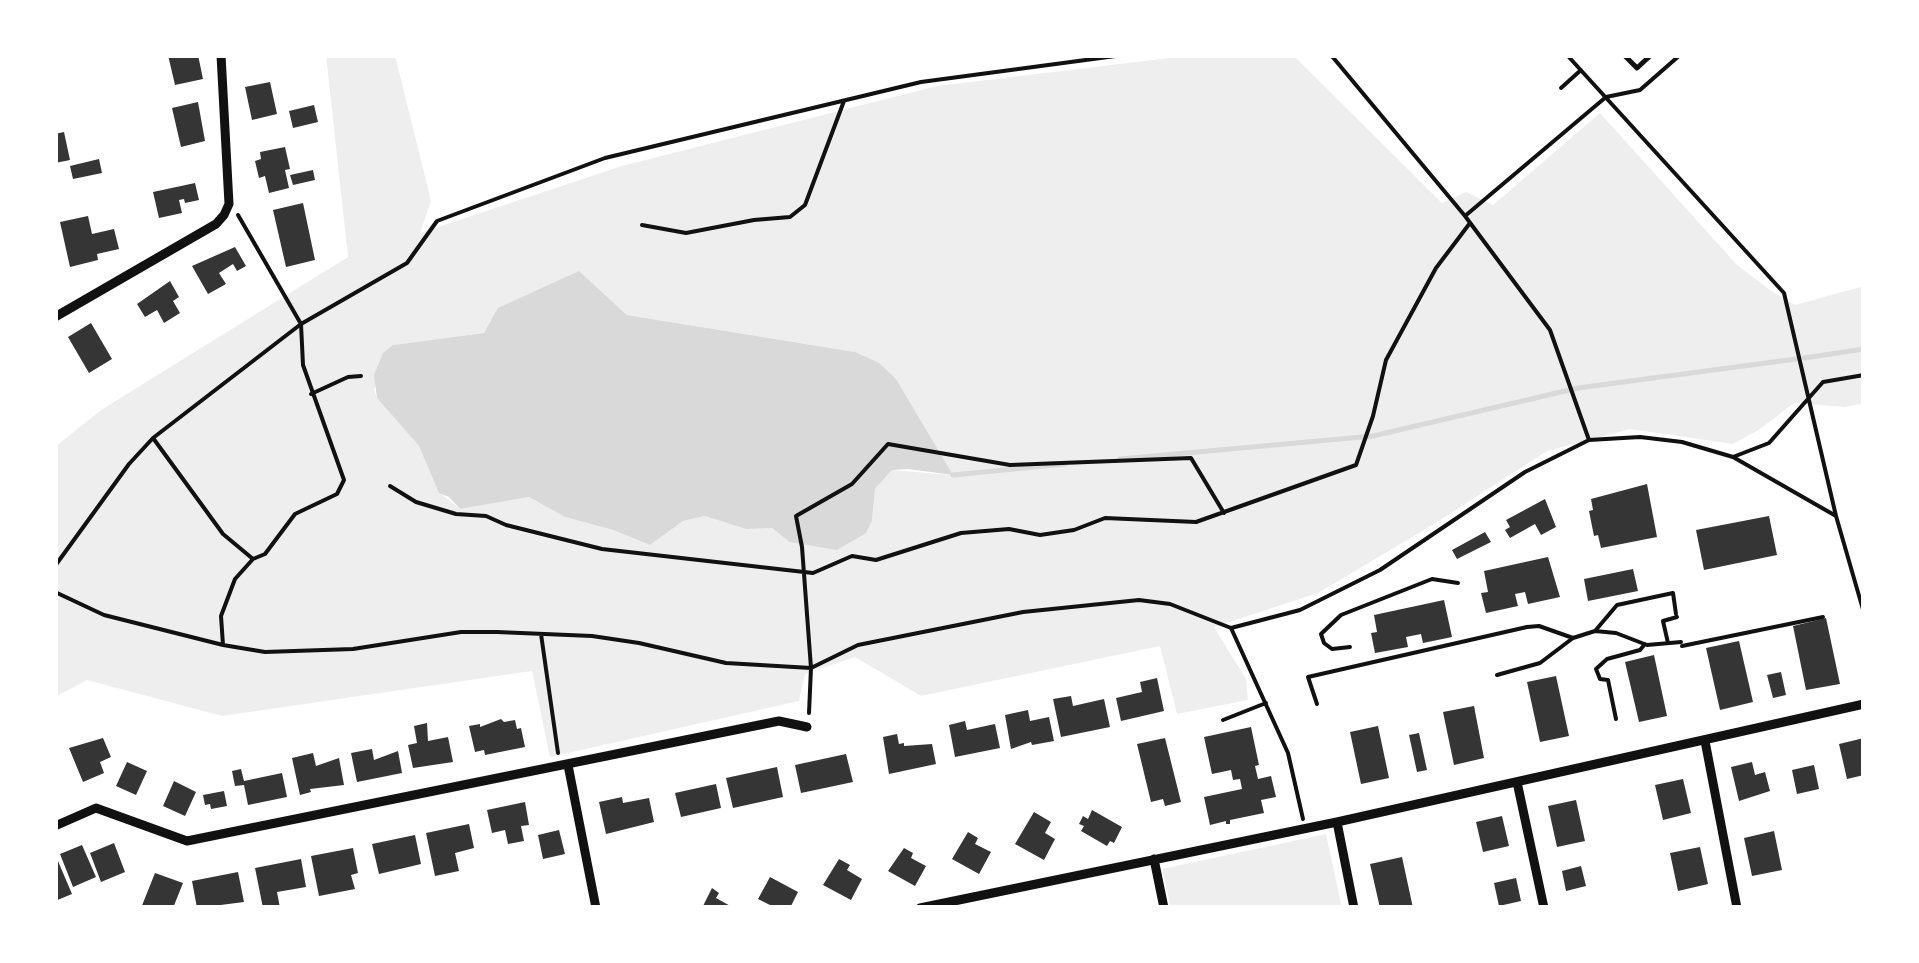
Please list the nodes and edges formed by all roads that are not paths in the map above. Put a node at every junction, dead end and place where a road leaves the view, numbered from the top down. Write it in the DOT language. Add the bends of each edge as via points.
graph roads {
  1 [pos="221,55"];
  2 [pos="1624,55"];
  3 [pos="1651,55"];
  4 [pos="55,302"];
  5 [pos="56,316"];
  6 [pos="1864,704"];
  7 [pos="807,728"];
  8 [pos="1704,740"];
  9 [pos="564,765"];
  10 [pos="1517,782"];
  11 [pos="1337,822"];
  12 [pos="55,826"];
  13 [pos="1154,859"];
  14 [pos="974,902"];
  15 [pos="596,908"];
  16 [pos="920,908"];
  17 [pos="1164,908"];
  18 [pos="1354,908"];
  19 [pos="1544,908"];
  20 [pos="1737,908"];
  1 -- 5 [label="street" via="229,204 216,224"];
  2 -- 3 [label="lane" via="1637,68"];
  4 -- 5 [label="street"];
  6 -- 8 [label="street"];
  7 -- 9 [label="street" via="779,721"];
  8 -- 10 [label="street"];
  8 -- 20 [label="street"];
  9 -- 12 [label="street" via="187,841 96,808"];
  9 -- 15 [label="street"];
  10 -- 11 [label="street"];
  10 -- 19 [label="street"];
  11 -- 13 [label="street"];
  11 -- 18 [label="street"];
  13 -- 14 [label="street"];
  13 -- 17 [label="street"];
  14 -- 16 [label="street"];
}
